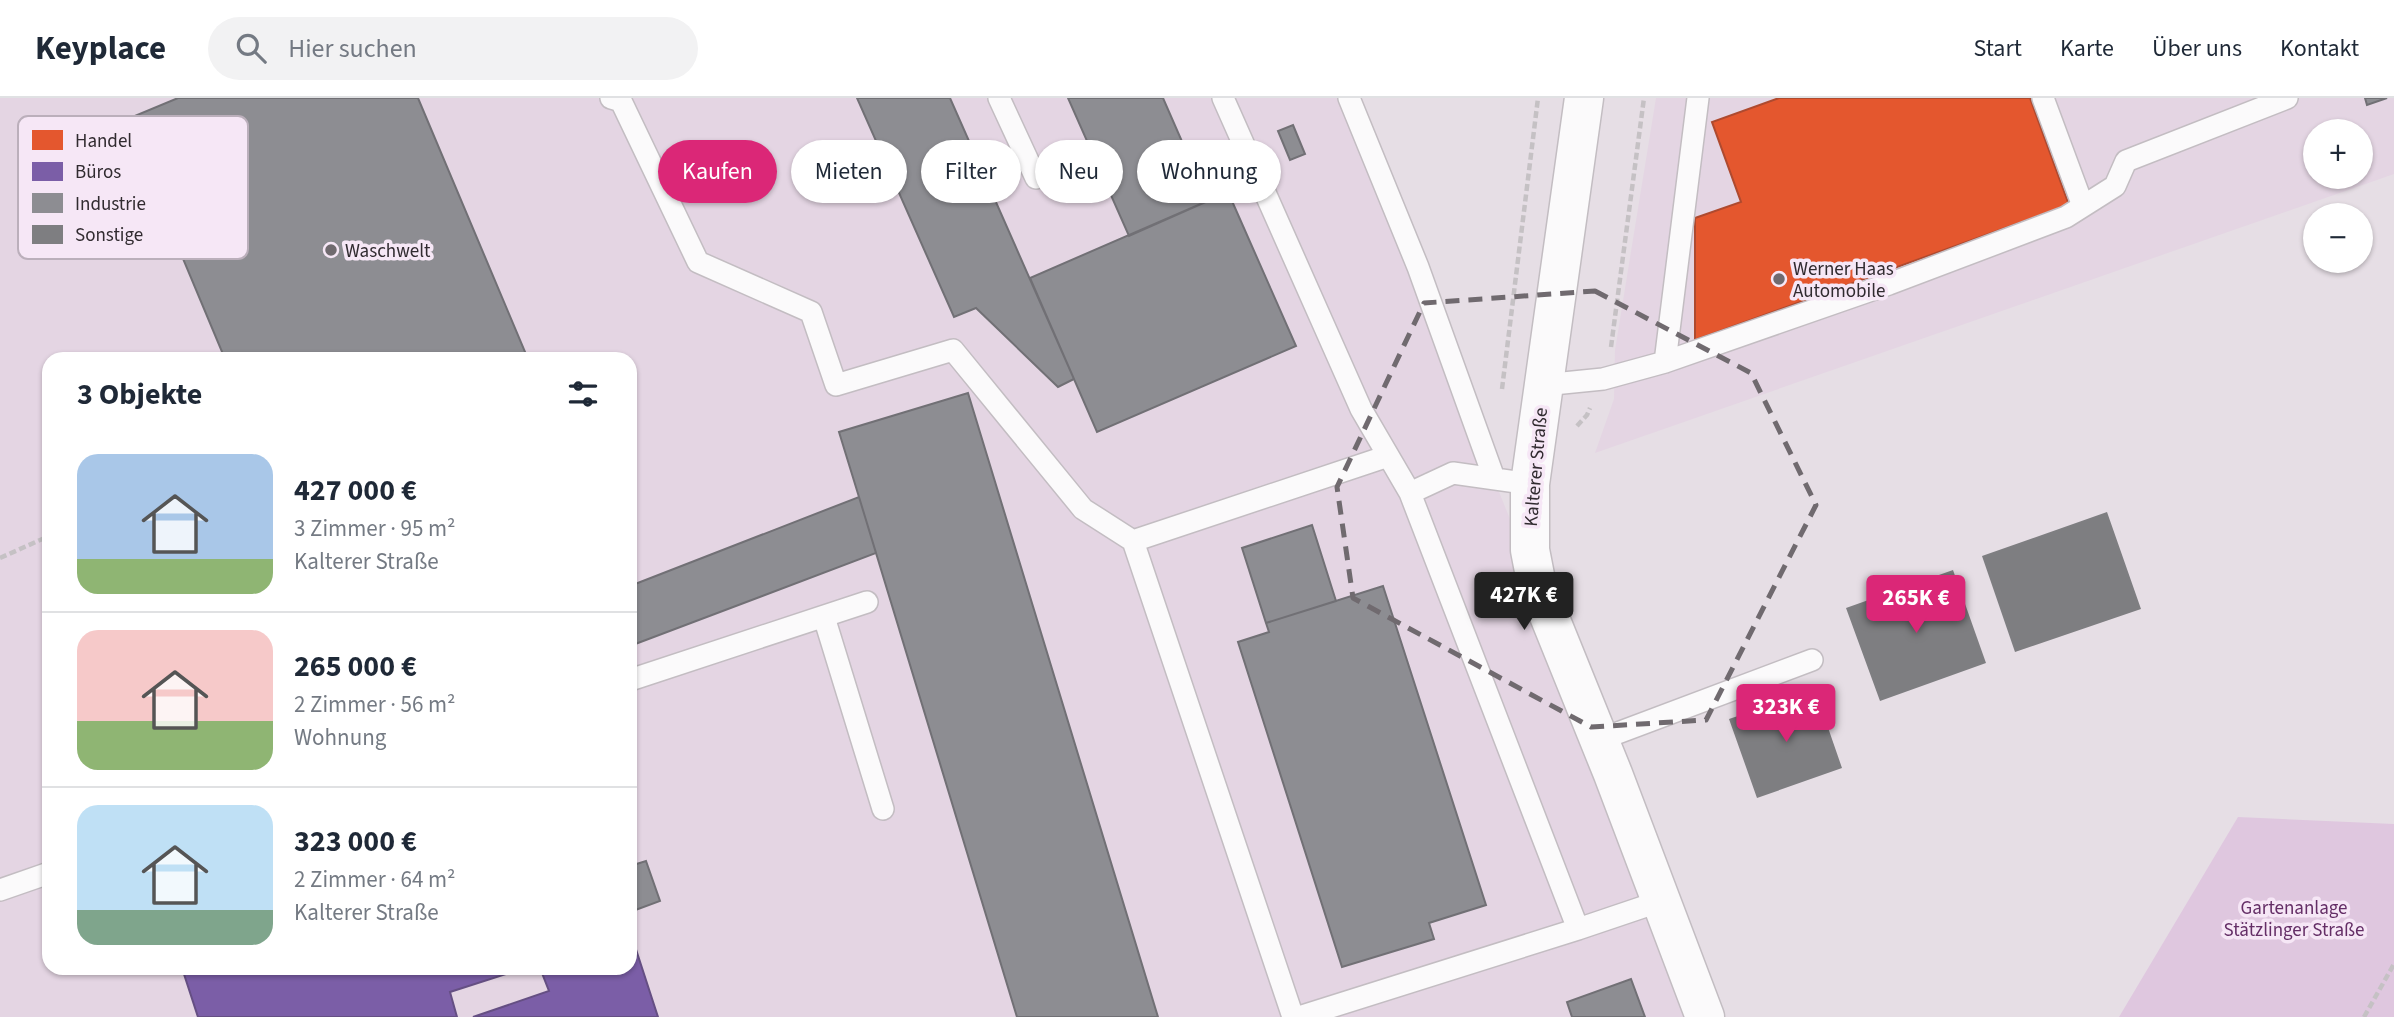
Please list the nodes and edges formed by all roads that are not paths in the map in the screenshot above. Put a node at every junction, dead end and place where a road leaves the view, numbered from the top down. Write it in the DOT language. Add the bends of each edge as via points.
graph roads {
  1 [pos="611,98"];
  2 [pos="999,98"];
  3 [pos="1223,98"];
  4 [pos="1349,98"];
  5 [pos="1584,98"];
  6 [pos="1698,98"];
  7 [pos="2043,98"];
  8 [pos="2287,98"];
  9 [pos="1035,176"];
  10 [pos="2083,206"];
  11 [pos="1665,362"];
  12 [pos="1543,385"];
  13 [pos="1388,456"];
  14 [pos="1512,481"];
  15 [pos="1410,493"];
  16 [pos="1133,541"];
  17 [pos="867,601"];
  18 [pos="824,617"];
  19 [pos="1812,660"];
  20 [pos="637,678"];
  21 [pos="1599,740"];
  22 [pos="883,809"];
  23 [pos="42,875"];
  24 [pos="0,890"];
  25 [pos="1661,901"];
  26 [pos="1578,929"];
  27 [pos="1293,1017"];
  28 [pos="1299,1017"];
  29 [pos="1705,1017"];
  1 -- 16 [label="lane" via="621,101 698,262 811,312 836,385 953,350 1083,509"];
  2 -- 9 [label="lane"];
  3 -- 13 [label="lane" via="1361,408"];
  4 -- 14 [label="lane"];
  5 -- 12 [label="street, Kalterer Straße"];
  6 -- 11 [label="lane"];
  7 -- 10 [label="lane"];
  8 -- 10 [label="lane" via="2126,160 2115,186"];
  10 -- 11 [label="lane" via="2066,217 1889,284"];
  11 -- 12 [label="lane" via="1603,379"];
  12 -- 14 [label="street, Kalterer Straße"];
  13 -- 15 [label="lane"];
  13 -- 16 [label="lane"];
  14 -- 15 [label="lane" via="1453,473"];
  14 -- 21 [label="street, Kalterer Straße" via="1530,539 1537,586"];
  15 -- 26 [label="lane"];
  16 -- 27 [label="lane"];
  17 -- 18 [label="lane"];
  18 -- 20 [label="lane"];
  18 -- 22 [label="lane"];
  19 -- 21 [label="lane"];
  21 -- 25 [label="street, Kalterer Straße"];
  23 -- 24 [label="lane"];
  25 -- 26 [label="lane"];
  25 -- 29 [label="street, Kalterer Straße"];
  26 -- 28 [label="lane"];
}
